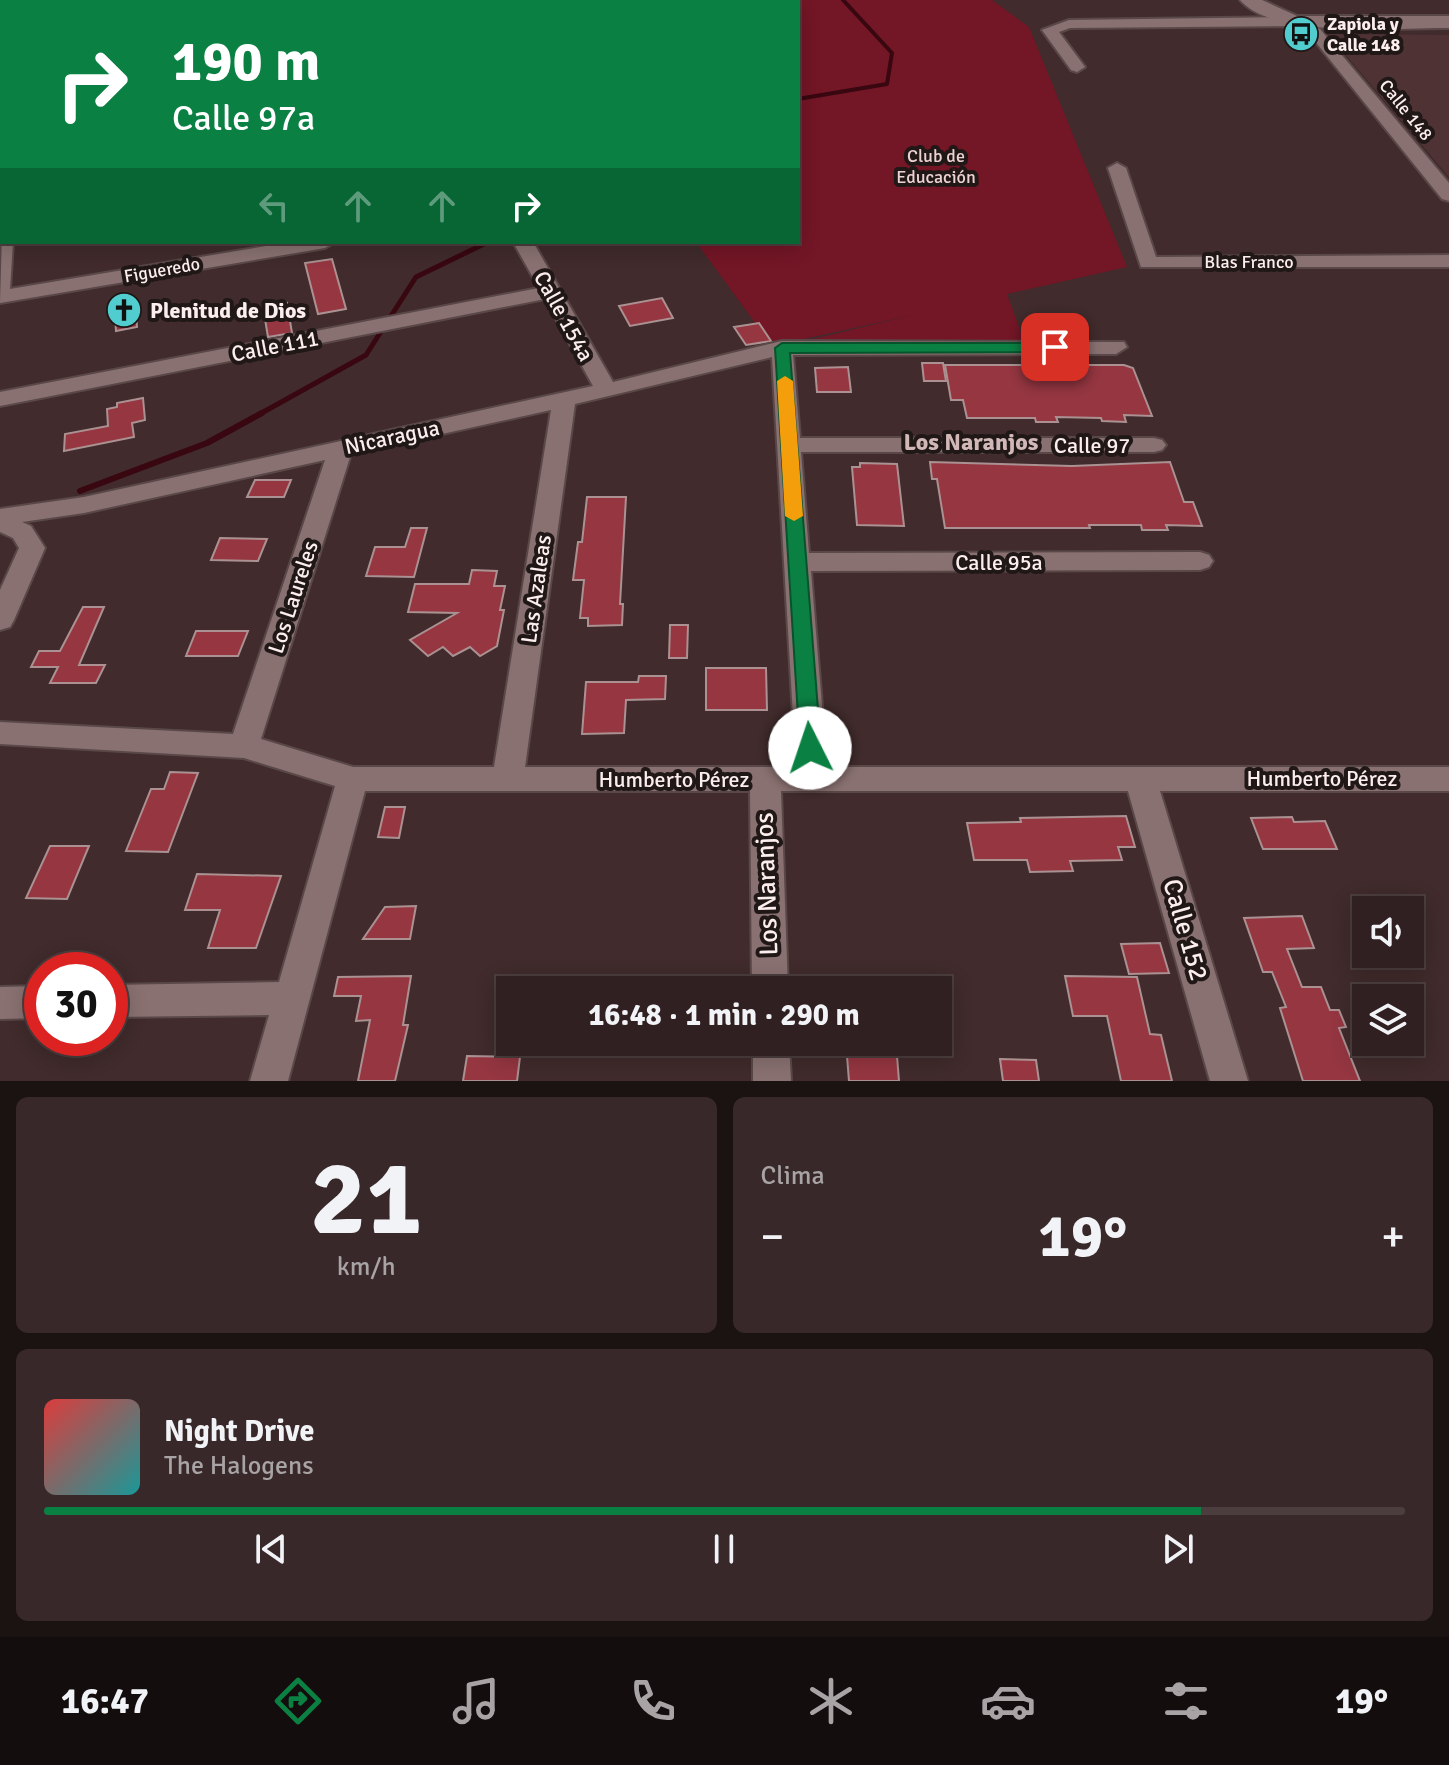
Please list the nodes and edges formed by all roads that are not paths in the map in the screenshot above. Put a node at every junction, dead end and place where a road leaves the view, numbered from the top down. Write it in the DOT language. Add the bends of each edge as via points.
graph roads {
  1 [pos="1249,0"];
  2 [pos="1295,21"];
  3 [pos="1449,22"];
  4 [pos="1077,67"];
  5 [pos="1117,168"];
  6 [pos="1449,195"];
  7 [pos="3,244"];
  8 [pos="300,244"];
  9 [pos="524,244"];
  10 [pos="262,247"];
  11 [pos="1449,261"];
  12 [pos="0,290"];
  13 [pos="551,292"];
  14 [pos="0,297"];
  15 [pos="1116,347"];
  16 [pos="782,348"];
  17 [pos="606,390"];
  18 [pos="0,399"];
  19 [pos="564,400"];
  20 [pos="789,445"];
  21 [pos="1154,445"];
  22 [pos="341,448"];
  23 [pos="7,524"];
  24 [pos="0,548"];
  25 [pos="1200,561"];
  26 [pos="797,562"];
  27 [pos="0,620"];
  28 [pos="0,733"];
  29 [pos="244,746"];
  30 [pos="1140,778"];
  31 [pos="353,779"];
  32 [pos="508,779"];
  33 [pos="765,779"];
  34 [pos="812,779"];
  35 [pos="1449,779"];
  36 [pos="770,976"];
  37 [pos="293,998"];
  38 [pos="128,1001"];
  39 [pos="24,1002"];
  40 [pos="0,1003"];
  41 [pos="771,1056"];
  42 [pos="269,1081"];
  43 [pos="772,1081"];
  44 [pos="1229,1081"];
  1 -- 2 [label="street"];
  2 -- 3 [label="street"];
  2 -- 4 [label="street" via="1069,24 1050,30"];
  2 -- 6 [label="street, Calle 148" via="1315,32"];
  5 -- 11 [label="street, Blas Franco" via="1148,263"];
  7 -- 12 [label="street"];
  8 -- 10 [label="street, Figueredo"];
  9 -- 13 [label="street, Calle 154a"];
  10 -- 14 [label="street, Figueredo"];
  13 -- 17 [label="street, Calle 154a"];
  13 -- 18 [label="street, Calle 111"];
  15 -- 16 [label="street, Nicaragua"];
  16 -- 17 [label="street, Nicaragua"];
  16 -- 20 [label="street"];
  17 -- 19 [label="street, Nicaragua"];
  19 -- 22 [label="street, Nicaragua"];
  19 -- 32 [label="street, Las Azaleas"];
  20 -- 21 [label="street, Calle 97"];
  20 -- 26 [label="street"];
  22 -- 23 [label="street, Nicaragua"];
  22 -- 29 [label="street, Los Laureles"];
  23 -- 24 [label="street"];
  23 -- 27 [label="street" via="32,548"];
  25 -- 26 [label="street, Calle 95a"];
  26 -- 34 [label="street"];
  28 -- 29 [label="street, Humberto Pérez"];
  29 -- 31 [label="street, Humberto Pérez"];
  30 -- 34 [label="street, Humberto Pérez"];
  30 -- 35 [label="street, Humberto Pérez"];
  30 -- 44 [label="street, Calle 152"];
  31 -- 32 [label="street, Humberto Pérez"];
  31 -- 37 [label="street"];
  32 -- 33 [label="street, Humberto Pérez"];
  33 -- 34 [label="street, Humberto Pérez"];
  33 -- 36 [label="street, Los Naranjos"];
  37 -- 38 [label="street"];
  37 -- 42 [label="street"];
  39 -- 40 [label="street"];
  41 -- 43 [label="street"];
}
